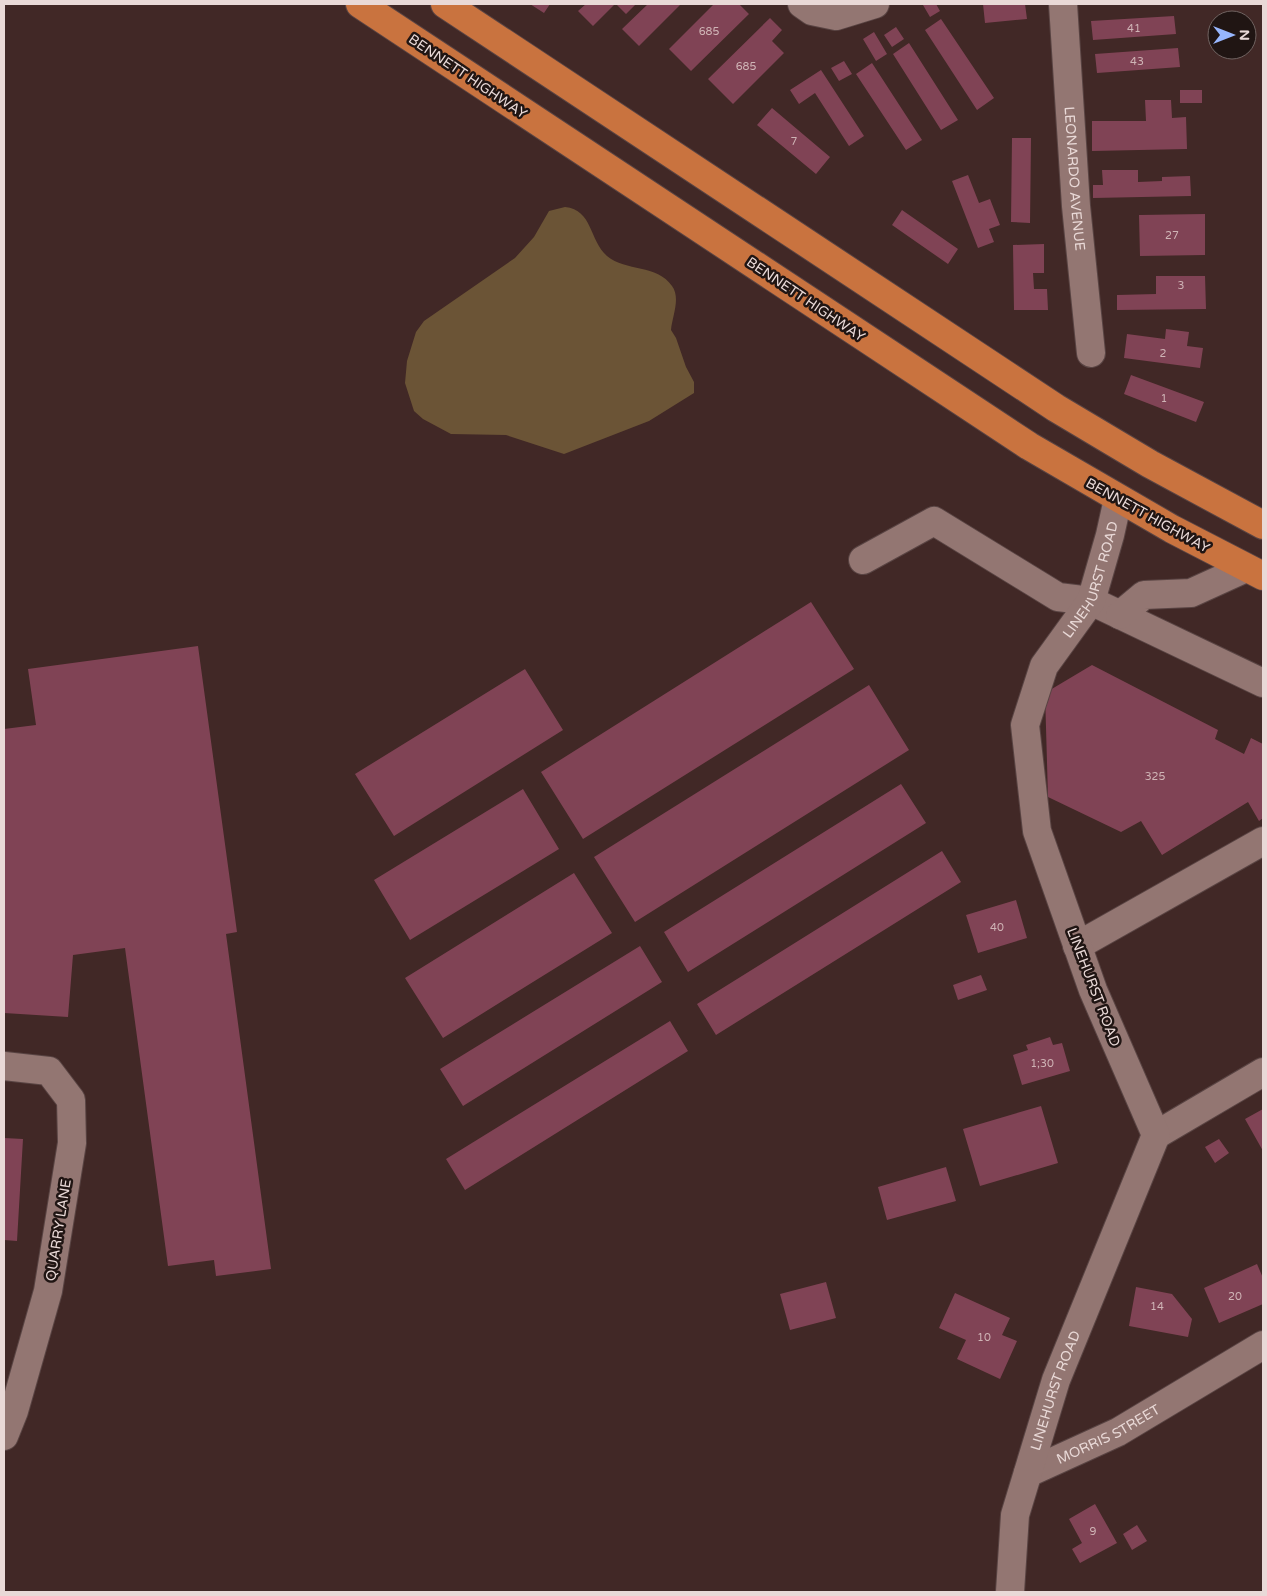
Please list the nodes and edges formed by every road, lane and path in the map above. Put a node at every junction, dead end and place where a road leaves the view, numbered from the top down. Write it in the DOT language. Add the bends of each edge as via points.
graph roads {
  1 [pos="360,4"];
  2 [pos="445,4"];
  3 [pos="802,4"];
  4 [pos="875,4"];
  5 [pos="1063,4"];
  6 [pos="1091,353"];
  7 [pos="1118,499"];
  8 [pos="1263,525"];
  9 [pos="863,560"];
  10 [pos="1255,572"];
  11 [pos="1091,601"];
  12 [pos="1120,615"];
  13 [pos="1263,683"];
  14 [pos="1263,841"];
  15 [pos="1078,946"];
  16 [pos="4,1066"];
  17 [pos="1263,1072"];
  18 [pos="1156,1135"];
  19 [pos="1263,1345"];
  20 [pos="4,1436"];
  21 [pos="1028,1472"];
  22 [pos="1010,1592"];
  1 -- 7 [label="highway, BENNETT HIGHWAY" via="982,416"];
  2 -- 8 [label="highway" via="1056,408"];
  3 -- 4 [label="street" via="812,11 836,16"];
  5 -- 6 [label="street, LEONARDO AVENUE" via="1076,206"];
  7 -- 10 [label="highway, BENNETT HIGHWAY"];
  7 -- 11 [label="street, LINEHURST ROAD"];
  9 -- 11 [label="street" via="934,521 1058,597"];
  10 -- 12 [label="street" via="1191,593 1144,595"];
  11 -- 12 [label="street"];
  11 -- 15 [label="street, LINEHURST ROAD" via="1044,666 1025,725 1037,831"];
  12 -- 13 [label="street"];
  14 -- 15 [label="street"];
  15 -- 18 [label="street, LINEHURST ROAD" via="1093,990"];
  16 -- 20 [label="street, QUARRY LANE" via="49,1071 71,1100 72,1143 48,1291"];
  17 -- 18 [label="street"];
  18 -- 21 [label="street, LINEHURST ROAD" via="1056,1380"];
  19 -- 21 [label="street, MORRIS STREET" via="1118,1432"];
  21 -- 22 [label="street" via="1015,1515"];
}
